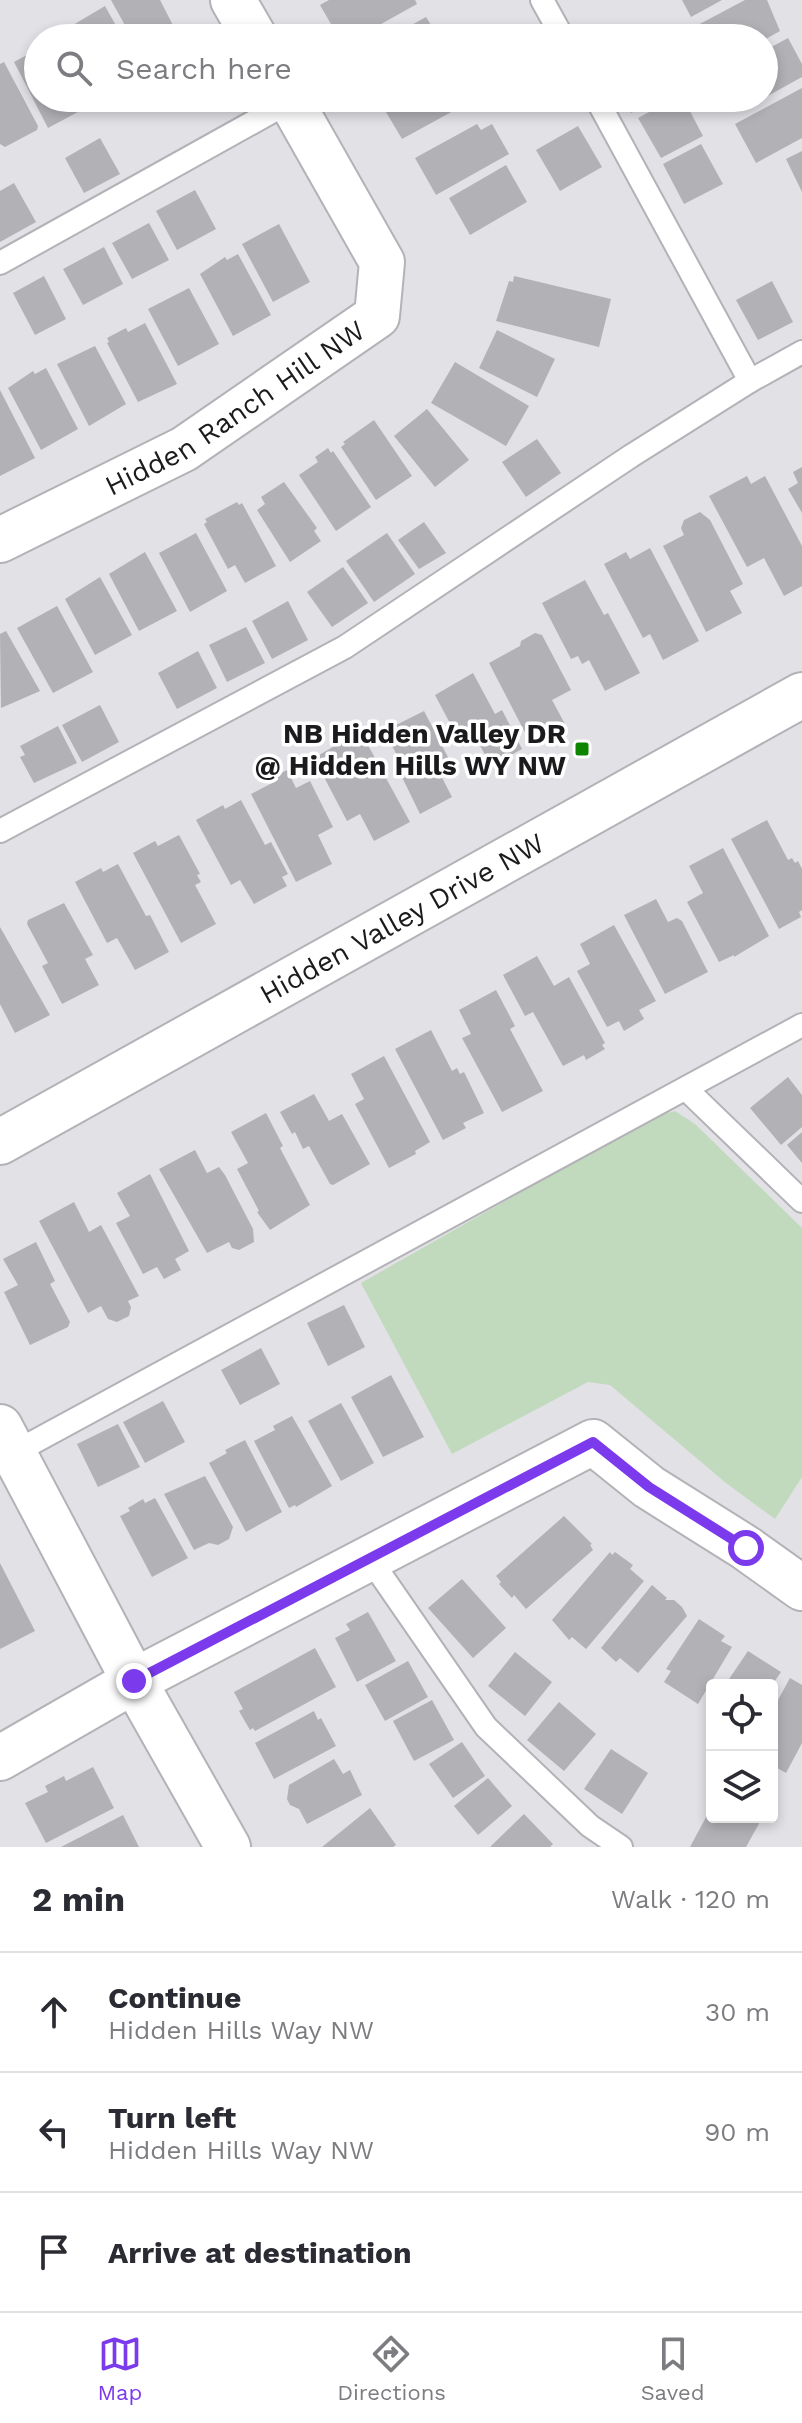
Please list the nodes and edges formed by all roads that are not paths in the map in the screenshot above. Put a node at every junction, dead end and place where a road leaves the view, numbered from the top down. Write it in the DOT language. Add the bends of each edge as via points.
graph roads {
  1 [pos="233,0"];
  2 [pos="542,0"];
  3 [pos="247,24"];
  4 [pos="555,24"];
  5 [pos="267,112"];
  6 [pos="297,112"];
  7 [pos="604,112"];
  8 [pos="0,263"];
  9 [pos="802,352"];
  10 [pos="750,381"];
  11 [pos="0,540"];
  12 [pos="798,707"];
  13 [pos="0,831"];
  14 [pos="802,1025"];
  15 [pos="686,1089"];
  16 [pos="0,1142"];
  17 [pos="802,1201"];
  18 [pos="5,1447"];
  19 [pos="370,1559"];
  20 [pos="802,1588"];
  21 [pos="134,1681"];
  22 [pos="0,1758"];
  23 [pos="228,1847"];
  24 [pos="621,1847"];
  1 -- 3 [label="street"];
  2 -- 4 [label="lane"];
  5 -- 8 [label="lane"];
  6 -- 11 [label="street, Hidden Ranch Hill NW" via="382,262 377,316 184,449"];
  7 -- 10 [label="lane"];
  9 -- 10 [label="lane"];
  10 -- 13 [label="lane" via="345,647"];
  12 -- 16 [label="street, Hidden Valley Drive NW"];
  14 -- 15 [label="lane"];
  15 -- 17 [label="lane"];
  15 -- 18 [label="lane"];
  18 -- 21 [label="street"];
  19 -- 20 [label="street" via="593,1442 649,1487"];
  19 -- 21 [label="street"];
  19 -- 24 [label="lane" via="486,1727 590,1826"];
  21 -- 22 [label="street"];
  21 -- 23 [label="street"];
}
